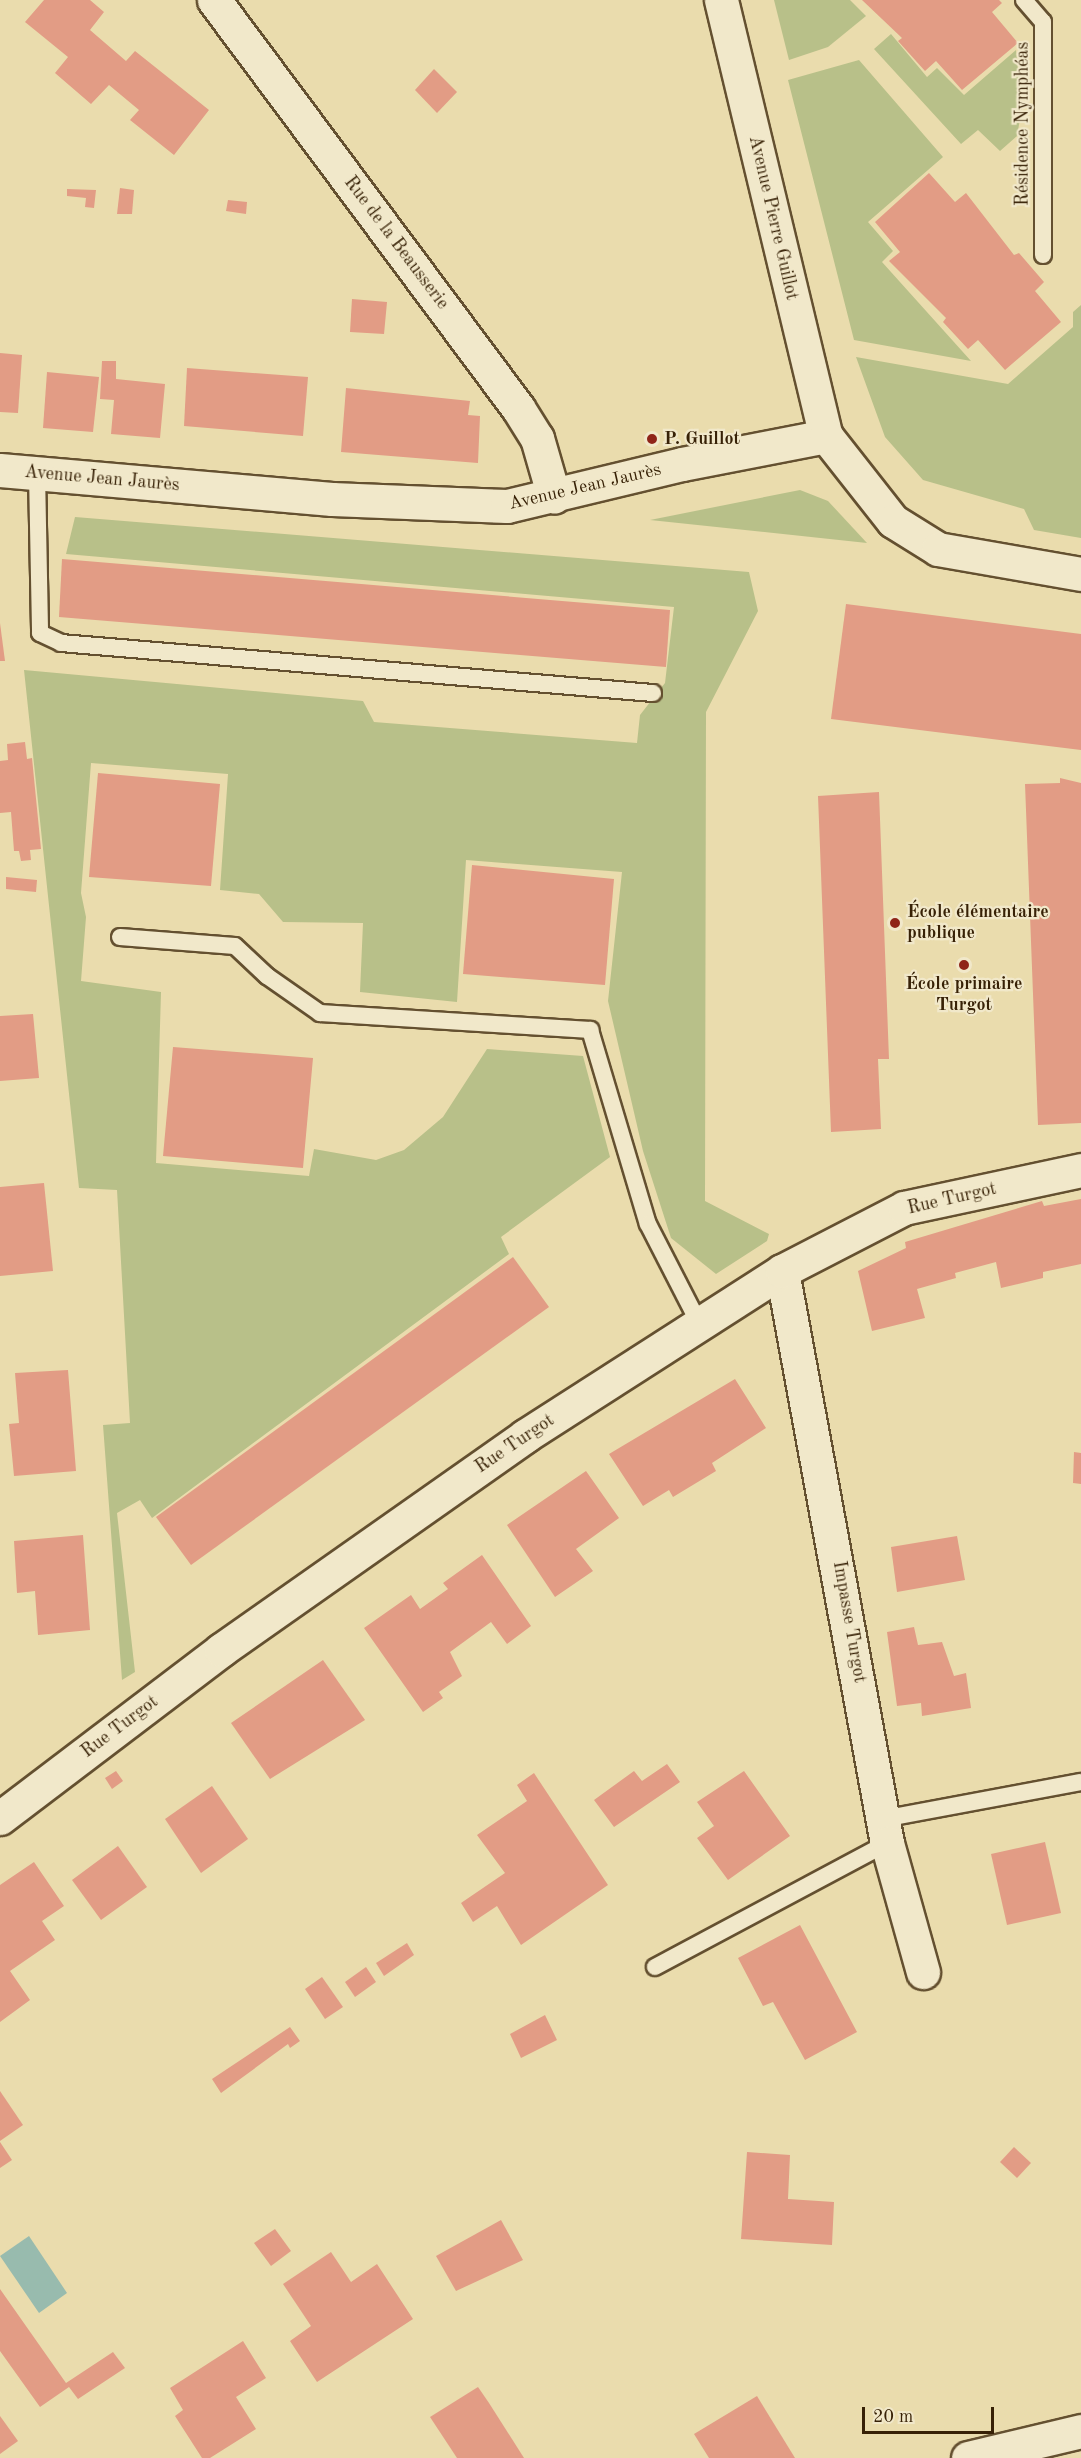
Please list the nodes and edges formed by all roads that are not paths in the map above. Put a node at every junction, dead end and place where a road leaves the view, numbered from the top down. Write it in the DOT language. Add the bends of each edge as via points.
graph roads {
  1 [pos="214,0"];
  2 [pos="721,0"];
  3 [pos="1024,0"];
  4 [pos="1043,255"];
  5 [pos="826,436"];
  6 [pos="0,470"];
  7 [pos="37,473"];
  8 [pos="554,497"];
  9 [pos="1081,574"];
  10 [pos="653,693"];
  11 [pos="120,937"];
  12 [pos="1081,1170"];
  13 [pos="782,1271"];
  14 [pos="700,1325"];
  15 [pos="1081,1782"];
  16 [pos="3,1806"];
  17 [pos="885,1831"];
  18 [pos="655,1967"];
  19 [pos="923,1972"];
  20 [pos="1081,2431"];
  21 [pos="969,2458"];
  1 -- 8 [label="street, Rue de la Beausserie" via="518,408 537,438"];
  2 -- 5 [label="street, Avenue Pierre Guillot"];
  3 -- 4 [label="lane, Résidence Nymphéas" via="1043,22"];
  5 -- 8 [label="street, Avenue Jean Jaurès" via="682,464"];
  5 -- 9 [label="street" via="893,521 938,549"];
  6 -- 7 [label="street, Avenue Jean Jaurès"];
  7 -- 8 [label="street, Avenue Jean Jaurès" via="368,501 507,506"];
  7 -- 10 [label="lane" via="40,633 61,643"];
  11 -- 14 [label="lane" via="235,946 267,976 320,1013 590,1030 648,1224"];
  12 -- 13 [label="street, Rue Turgot" via="904,1208"];
  13 -- 14 [label="street, Rue Turgot"];
  13 -- 17 [label="street, Impasse Turgot"];
  14 -- 16 [label="street, Rue Turgot" via="525,1436"];
  15 -- 17 [label="lane"];
  17 -- 18 [label="lane"];
  17 -- 19 [label="street, Impasse Turgot"];
  20 -- 21 [label="street"];
}
